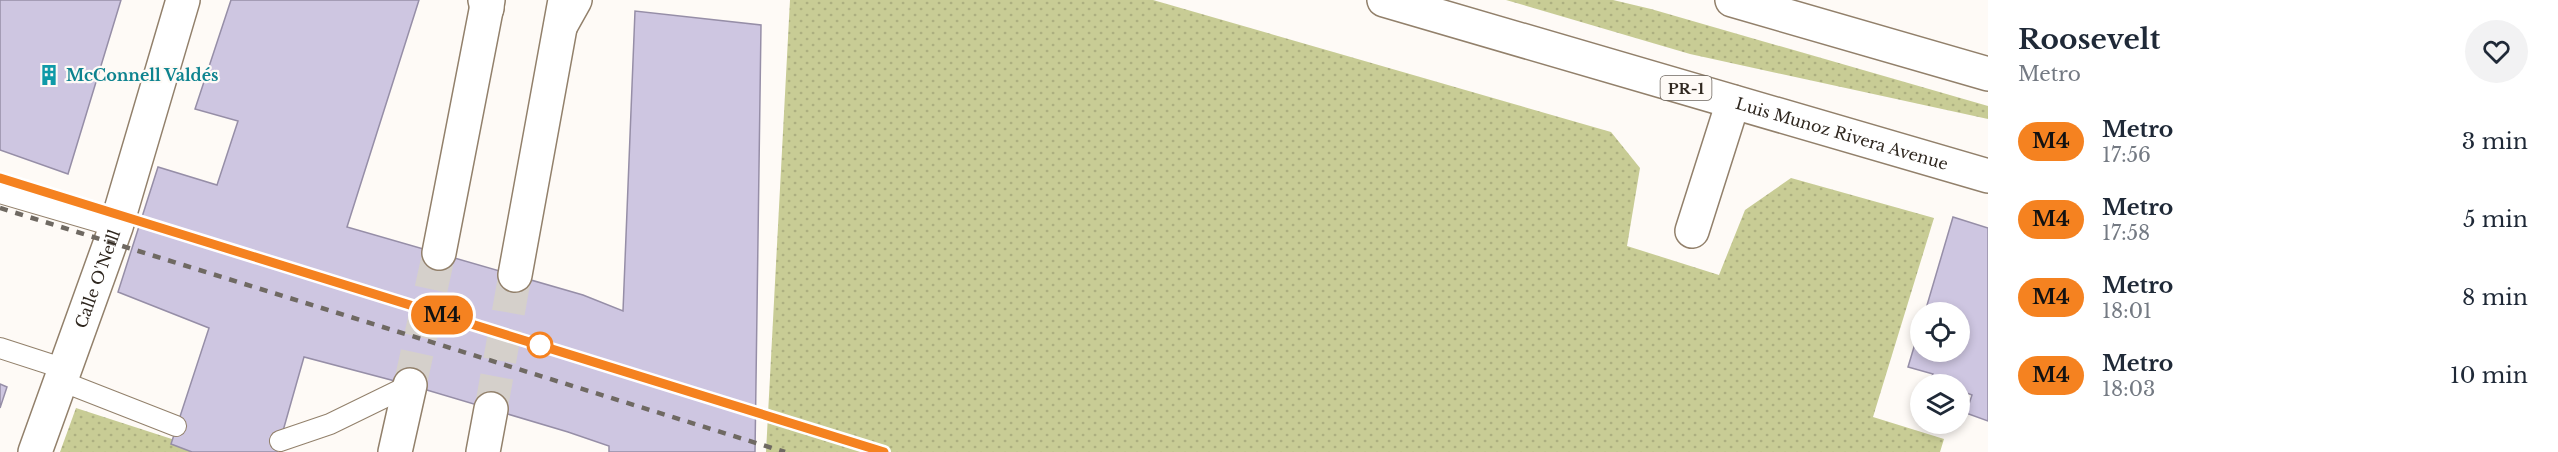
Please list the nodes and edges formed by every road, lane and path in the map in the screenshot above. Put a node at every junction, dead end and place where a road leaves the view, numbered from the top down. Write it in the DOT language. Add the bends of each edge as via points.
graph roads {
  1 [pos="183,0"];
  2 [pos="1384,0"];
  3 [pos="1732,0"];
  4 [pos="487,3"];
  5 [pos="567,8"];
  6 [pos="1988,74"];
  7 [pos="1733,102"];
  8 [pos="1988,176"];
  9 [pos="0,193"];
  10 [pos="116,227"];
  11 [pos="1692,231"];
  12 [pos="439,253"];
  13 [pos="514,276"];
  14 [pos="0,348"];
  15 [pos="63,375"];
  16 [pos="410,385"];
  17 [pos="491,409"];
  18 [pos="176,426"];
  19 [pos="280,441"];
  20 [pos="36,452"];
  21 [pos="396,452"];
  22 [pos="483,452"];
  1 -- 10 [label="main road, Calle O'Neill"];
  2 -- 7 [label="main road, Luis Munoz Rivera Avenue / PR-1"];
  3 -- 6 [label="main road"];
  4 -- 12 [label="main road"];
  5 -- 13 [label="main road"];
  7 -- 8 [label="main road, Luis Munoz Rivera Avenue / PR-1"];
  7 -- 11 [label="main road"];
  9 -- 10 [label="lane"];
  10 -- 15 [label="main road, Calle O'Neill"];
  14 -- 15 [label="lane"];
  15 -- 18 [label="lane"];
  15 -- 20 [label="main road, Calle O'Neill"];
  16 -- 19 [label="lane" via="330,424"];
  16 -- 21 [label="main road"];
  17 -- 22 [label="main road"];
}
